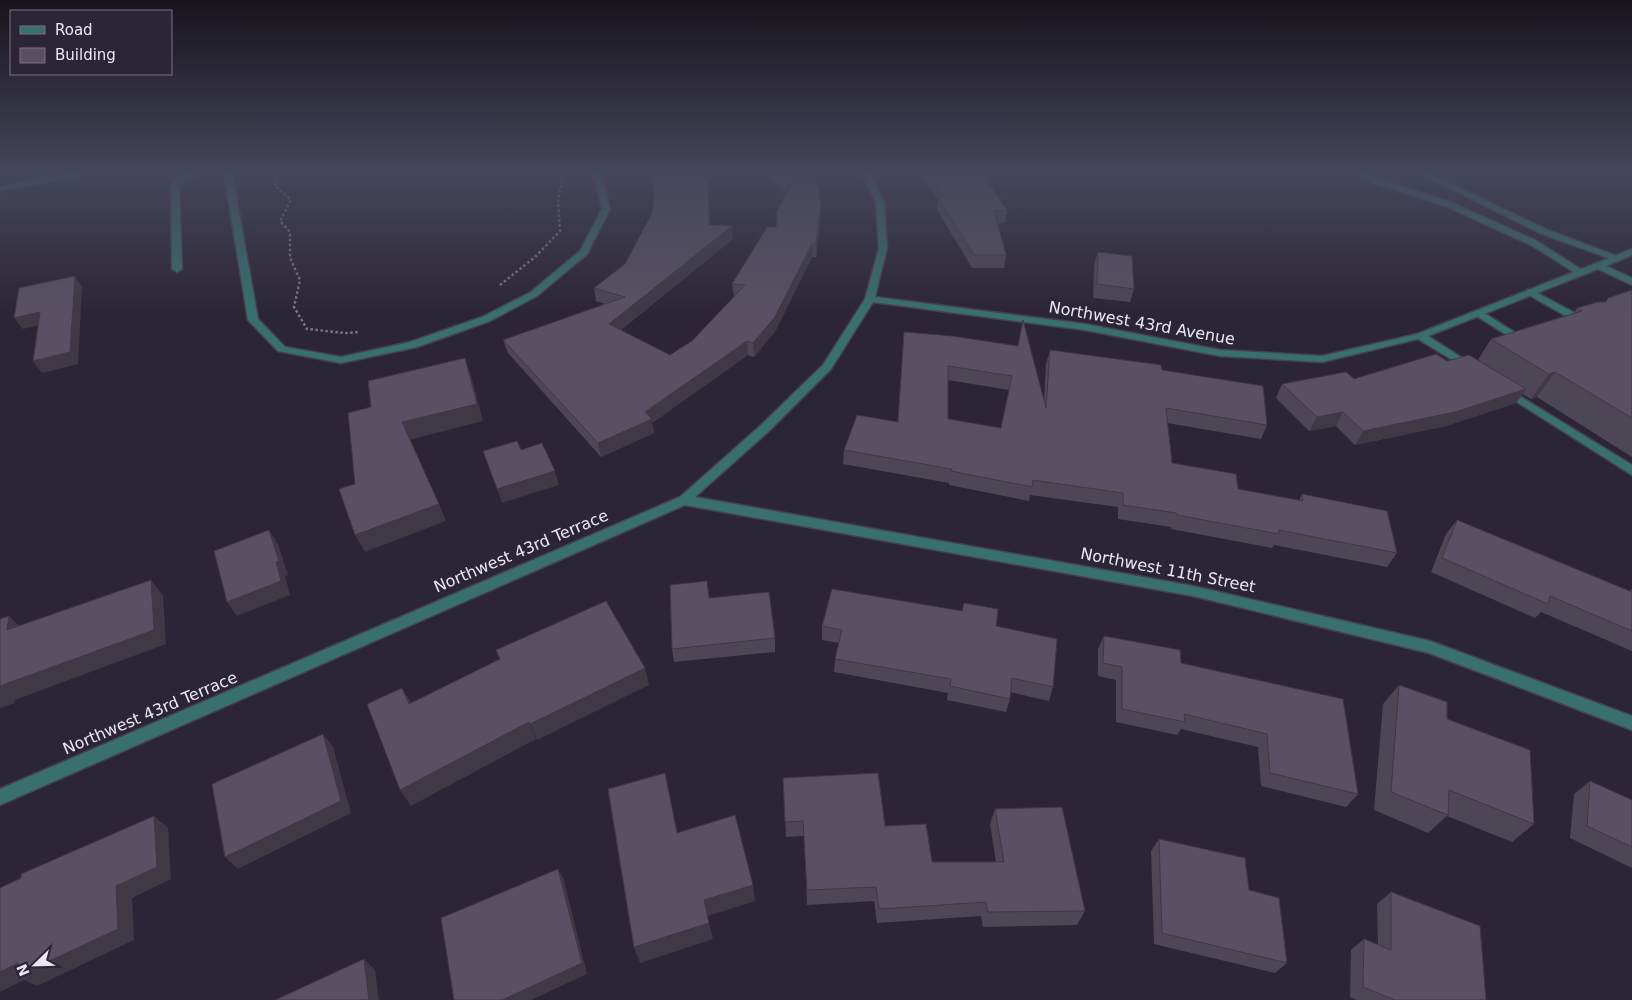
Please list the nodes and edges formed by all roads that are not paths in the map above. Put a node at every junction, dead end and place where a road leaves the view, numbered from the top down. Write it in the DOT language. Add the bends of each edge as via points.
graph roads {
  1 [pos="176,220"];
  2 [pos="236,220"];
  3 [pos="600,220"];
  4 [pos="881,220"];
  5 [pos="1482,220"];
  6 [pos="1519,220"];
  7 [pos="1632,252"];
  8 [pos="1618,258"];
  9 [pos="1598,265"];
  10 [pos="178,270"];
  11 [pos="1580,272"];
  12 [pos="1632,282"];
  13 [pos="1530,292"];
  14 [pos="870,299"];
  15 [pos="1478,313"];
  16 [pos="1584,322"];
  17 [pos="1420,336"];
  18 [pos="1525,342"];
  19 [pos="1477,372"];
  20 [pos="1493,383"];
  21 [pos="1632,471"];
  22 [pos="684,500"];
  23 [pos="1632,723"];
  24 [pos="0,797"];
  1 -- 10 [label="street"];
  2 -- 3 [label="street" via="253,320 282,349 341,360 412,345 486,319 534,294 584,252"];
  4 -- 14 [label="street, Northwest 43rd Terrace" via="883,248"];
  5 -- 11 [label="street" via="1534,243"];
  6 -- 8 [label="street"];
  7 -- 8 [label="street, Northwest 43rd Avenue"];
  8 -- 9 [label="street, Northwest 43rd Avenue"];
  9 -- 11 [label="street, Northwest 43rd Avenue"];
  9 -- 12 [label="street"];
  11 -- 13 [label="street, Northwest 43rd Avenue"];
  13 -- 15 [label="street, Northwest 43rd Avenue"];
  13 -- 16 [label="street"];
  14 -- 17 [label="street, Northwest 43rd Avenue" via="1086,327 1220,353 1322,359"];
  14 -- 22 [label="street, Northwest 43rd Terrace" via="827,366 764,429"];
  15 -- 17 [label="street, Northwest 43rd Avenue"];
  15 -- 18 [label="street"];
  17 -- 19 [label="street"];
  20 -- 21 [label="street"];
  22 -- 23 [label="street, Northwest 11th Street" via="1193,591 1430,647"];
  22 -- 24 [label="street, Northwest 43rd Terrace"];
}
